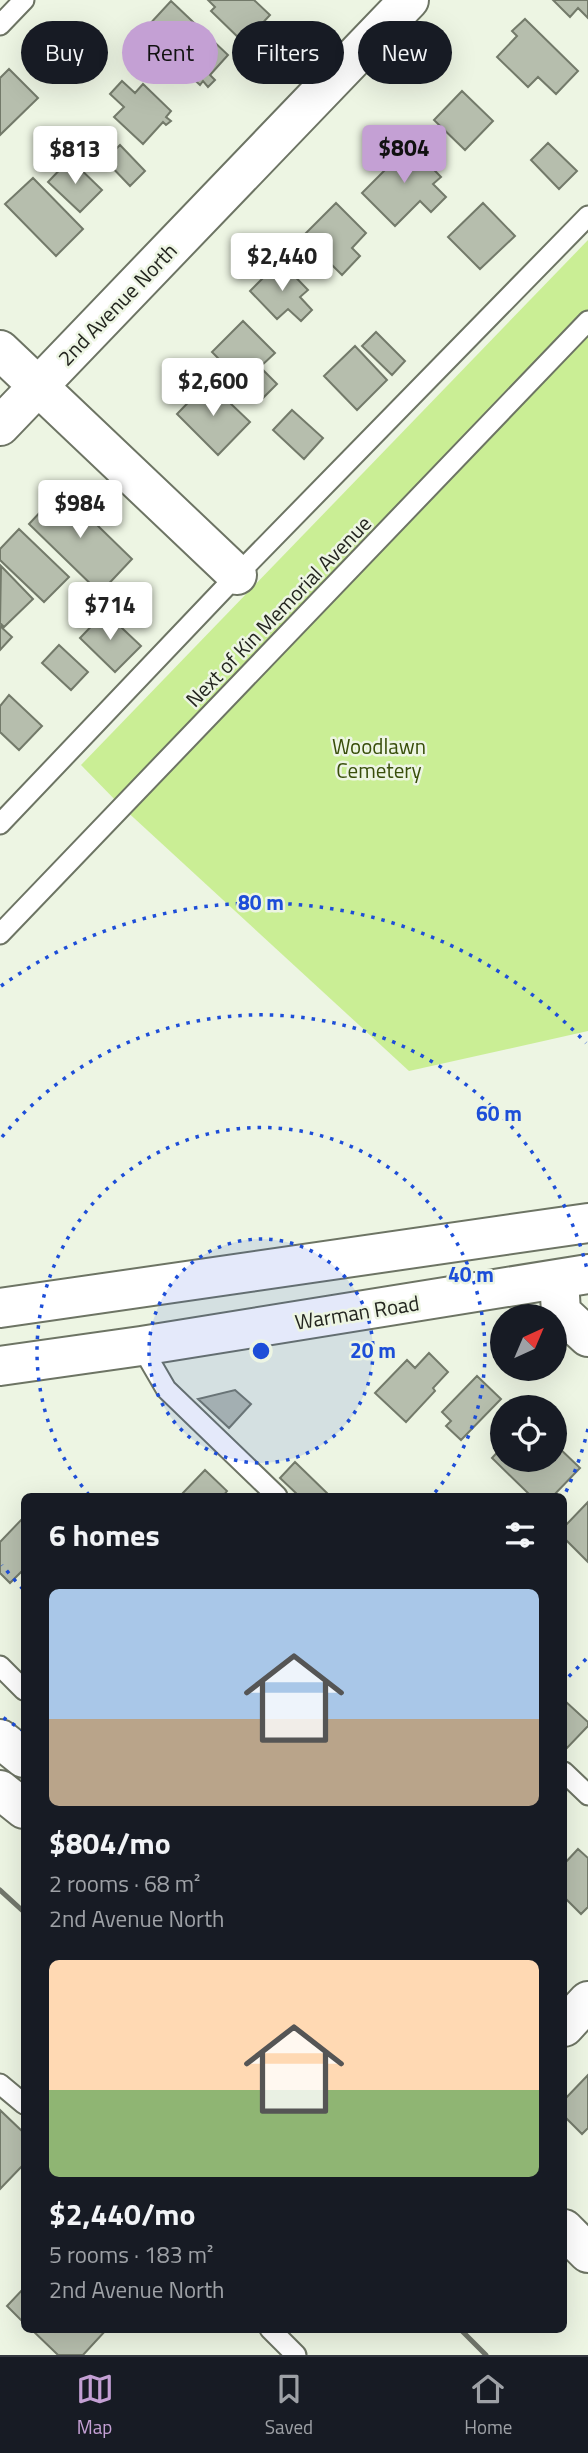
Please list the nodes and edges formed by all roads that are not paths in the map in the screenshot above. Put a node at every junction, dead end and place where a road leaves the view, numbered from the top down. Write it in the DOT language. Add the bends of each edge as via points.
graph roads {
  1 [pos="24,0"];
  2 [pos="409,0"];
  3 [pos="0,25"];
  4 [pos="588,216"];
  5 [pos="588,321"];
  6 [pos="0,350"];
  7 [pos="38,387"];
  8 [pos="0,426"];
  9 [pos="237,575"];
  10 [pos="0,824"];
  11 [pos="0,934"];
  12 [pos="588,1223"];
  13 [pos="574,1277"];
  14 [pos="0,1308"];
  15 [pos="588,1337"];
  16 [pos="141,1346"];
  17 [pos="0,1366"];
  18 [pos="274,1493"];
  19 [pos="0,1666"];
  20 [pos="21,1687"];
  21 [pos="0,1739"];
  22 [pos="21,1756"];
  23 [pos="567,1775"];
  24 [pos="0,1790"];
  25 [pos="588,1795"];
  26 [pos="21,1808"];
  27 [pos="588,2001"];
  28 [pos="567,2024"];
  29 [pos="0,2084"];
  30 [pos="21,2102"];
  31 [pos="567,2233"];
  32 [pos="588,2253"];
  33 [pos="274,2333"];
  34 [pos="296,2355"];
  1 -- 3 [label="lane"];
  2 -- 7 [label="street, 2nd Avenue North"];
  4 -- 9 [label="lane"];
  5 -- 11 [label="lane, Next of Kin Memorial Avenue"];
  6 -- 7 [label="street"];
  7 -- 8 [label="street, 2nd Avenue North"];
  7 -- 9 [label="street"];
  9 -- 10 [label="lane"];
  12 -- 14 [label="street"];
  13 -- 15 [label="street" via="561,1311"];
  13 -- 16 [label="street, Warman Road"];
  16 -- 17 [label="street, Warman Road"];
  16 -- 18 [label="lane" via="166,1390"];
  19 -- 20 [label="lane"];
  21 -- 22 [label="street"];
  23 -- 25 [label="lane"];
  24 -- 26 [label="street"];
  27 -- 28 [label="street"];
  29 -- 30 [label="lane"];
  31 -- 32 [label="street"];
  33 -- 34 [label="lane"];
}
